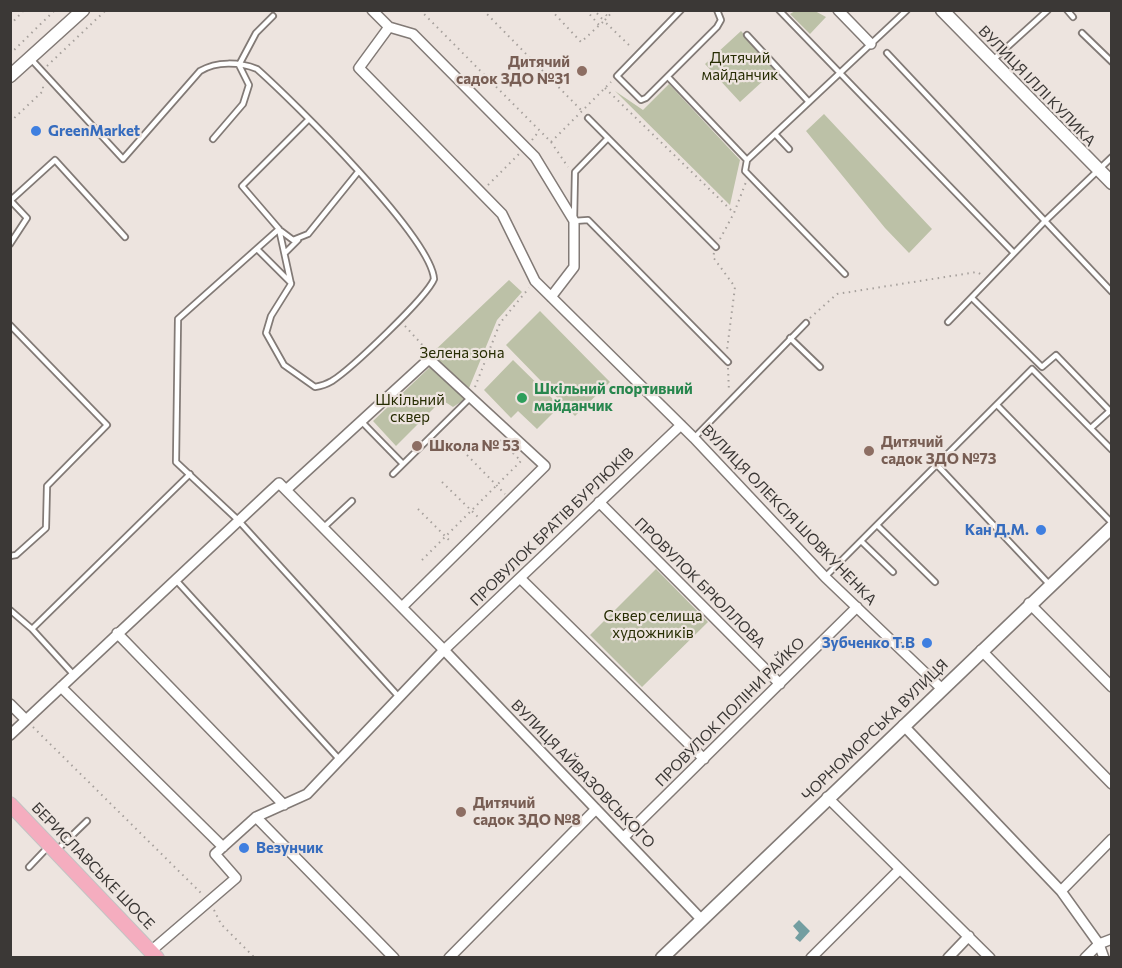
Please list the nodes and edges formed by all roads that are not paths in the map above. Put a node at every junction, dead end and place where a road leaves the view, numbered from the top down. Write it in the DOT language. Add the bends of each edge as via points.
graph roads {
  1 [pos="83,10"];
  2 [pos="372,10"];
  3 [pos="681,10"];
  4 [pos="717,10"];
  5 [pos="779,10"];
  6 [pos="838,10"];
  7 [pos="907,10"];
  8 [pos="942,10"];
  9 [pos="1048,10"];
  10 [pos="1067,10"];
  11 [pos="273,16"];
  12 [pos="1073,17"];
  13 [pos="389,27"];
  14 [pos="1082,33"];
  15 [pos="747,35"];
  16 [pos="872,44"];
  17 [pos="887,53"];
  18 [pos="30,58"];
  19 [pos="992,61"];
  20 [pos="1112,62"];
  21 [pos="239,65"];
  22 [pos="840,73"];
  23 [pos="10,76"];
  24 [pos="668,77"];
  25 [pos="809,102"];
  26 [pos="588,118"];
  27 [pos="308,120"];
  28 [pos="775,134"];
  29 [pos="608,138"];
  30 [pos="213,139"];
  31 [pos="789,149"];
  32 [pos="1112,157"];
  33 [pos="747,160"];
  34 [pos="1098,170"];
  35 [pos="358,172"];
  36 [pos="1112,183"];
  37 [pos="770,198"];
  38 [pos="11,200"];
  39 [pos="765,203"];
  40 [pos="574,221"];
  41 [pos="1045,221"];
  42 [pos="279,229"];
  43 [pos="124,237"];
  44 [pos="298,240"];
  45 [pos="10,243"];
  46 [pos="716,247"];
  47 [pos="257,249"];
  48 [pos="285,253"];
  49 [pos="1014,253"];
  50 [pos="845,274"];
  51 [pos="291,284"];
  52 [pos="1112,292"];
  53 [pos="550,297"];
  54 [pos="972,298"];
  55 [pos="948,322"];
  56 [pos="806,323"];
  57 [pos="10,325"];
  58 [pos="790,338"];
  59 [pos="728,363"];
  60 [pos="820,367"];
  61 [pos="472,396"];
  62 [pos="997,405"];
  63 [pos="1111,410"];
  64 [pos="361,421"];
  65 [pos="681,425"];
  66 [pos="1091,428"];
  67 [pos="694,438"];
  68 [pos="1112,450"];
  69 [pos="403,464"];
  70 [pos="938,466"];
  71 [pos="190,474"];
  72 [pos="393,474"];
  73 [pos="282,486"];
  74 [pos="352,501"];
  75 [pos="599,502"];
  76 [pos="238,520"];
  77 [pos="877,525"];
  78 [pos="1112,525"];
  79 [pos="323,528"];
  80 [pos="861,541"];
  81 [pos="10,556"];
  82 [pos="892,572"];
  83 [pos="825,577"];
  84 [pos="175,579"];
  85 [pos="521,579"];
  86 [pos="935,582"];
  87 [pos="1049,585"];
  88 [pos="1029,603"];
  89 [pos="402,607"];
  90 [pos="857,607"];
  91 [pos="10,610"];
  92 [pos="32,629"];
  93 [pos="117,633"];
  94 [pos="444,650"];
  95 [pos="981,650"];
  96 [pos="74,674"];
  97 [pos="780,684"];
  98 [pos="61,687"];
  99 [pos="1112,687"];
  100 [pos="941,688"];
  101 [pos="399,697"];
  102 [pos="10,704"];
  103 [pos="26,720"];
  104 [pos="903,724"];
  105 [pos="10,735"];
  106 [pos="340,759"];
  107 [pos="704,759"];
  108 [pos="1112,784"];
  109 [pos="827,797"];
  110 [pos="10,804"];
  111 [pos="284,805"];
  112 [pos="596,809"];
  113 [pos="256,817"];
  114 [pos="87,821"];
  115 [pos="624,837"];
  116 [pos="1112,839"];
  117 [pos="223,847"];
  118 [pos="53,848"];
  119 [pos="29,867"];
  120 [pos="900,869"];
  121 [pos="1061,891"];
  122 [pos="701,919"];
  123 [pos="969,936"];
  124 [pos="1112,939"];
  125 [pos="1099,944"];
  126 [pos="154,954"];
  127 [pos="394,957"];
  128 [pos="448,957"];
  129 [pos="662,957"];
  130 [pos="811,957"];
  131 [pos="948,957"];
  132 [pos="990,957"];
  133 [pos="1085,957"];
  134 [pos="1104,957"];
  1 -- 18 [label="street"];
  2 -- 13 [label="street"];
  3 -- 24 [label="lane" via="616,76 641,99"];
  4 -- 24 [label="lane" via="721,20 717,27"];
  5 -- 22 [label="lane"];
  6 -- 16 [label="street"];
  7 -- 16 [label="lane"];
  8 -- 19 [label="street, ВУЛИЦЯ ІЛЛІ КУЛИКА"];
  9 -- 19 [label="lane"];
  10 -- 12 [label="lane"];
  11 -- 21 [label="lane" via="256,33"];
  13 -- 40 [label="street" via="413,34 535,157"];
  13 -- 53 [label="street, ВУЛИЦЯ ОЛЕКСІЯ ШОВКУНЕНКА" via="359,68 502,214 535,281"];
  14 -- 20 [label="lane"];
  15 -- 25 [label="lane"];
  16 -- 22 [label="lane"];
  17 -- 41 [label="lane"];
  18 -- 21 [label="lane" via="123,159 200,71 213,63"];
  18 -- 23 [label="street"];
  19 -- 34 [label="street, ВУЛИЦЯ ІЛЛІ КУЛИКА"];
  21 -- 27 [label="lane" via="257,69"];
  21 -- 30 [label="lane" via="247,77 248,93 232,120"];
  22 -- 25 [label="lane"];
  22 -- 49 [label="lane"];
  24 -- 33 [label="lane"];
  25 -- 28 [label="lane"];
  26 -- 29 [label="lane"];
  27 -- 35 [label="lane"];
  27 -- 42 [label="lane" via="242,186"];
  28 -- 31 [label="lane"];
  28 -- 33 [label="lane"];
  29 -- 40 [label="lane" via="575,172"];
  29 -- 46 [label="lane"];
  32 -- 34 [label="lane"];
  33 -- 37 [label="lane" via="745,171"];
  34 -- 36 [label="street, ВУЛИЦЯ ІЛЛІ КУЛИКА"];
  34 -- 41 [label="lane"];
  35 -- 44 [label="lane" via="308,234"];
  35 -- 51 [label="lane" via="396,212 433,274 432,283 342,373 315,387 284,365 266,333 271,316"];
  37 -- 39 [label="lane"];
  37 -- 50 [label="lane"];
  38 -- 43 [label="lane" via="55,160"];
  38 -- 45 [label="lane" via="27,218"];
  40 -- 53 [label="street" via="574,267"];
  40 -- 59 [label="lane" via="588,220"];
  41 -- 49 [label="lane"];
  41 -- 52 [label="lane"];
  42 -- 44 [label="lane" via="288,238"];
  42 -- 47 [label="lane"];
  42 -- 48 [label="lane"];
  44 -- 48 [label="lane"];
  47 -- 51 [label="lane"];
  47 -- 71 [label="lane" via="178,320 176,462"];
  48 -- 51 [label="lane"];
  49 -- 54 [label="lane"];
  53 -- 65 [label="street, ВУЛИЦЯ ОЛЕКСІЯ ШОВКУНЕНКА"];
  54 -- 55 [label="lane"];
  54 -- 63 [label="lane" via="1042,367 1056,355"];
  56 -- 58 [label="lane"];
  57 -- 81 [label="lane" via="107,425 47,486 46,528"];
  58 -- 60 [label="lane"];
  58 -- 67 [label="lane"];
  61 -- 64 [label="street" via="429,359"];
  61 -- 69 [label="lane"];
  61 -- 89 [label="street" via="545,466"];
  62 -- 66 [label="lane" via="1032,369"];
  62 -- 70 [label="lane"];
  62 -- 78 [label="lane"];
  63 -- 66 [label="lane"];
  64 -- 69 [label="lane"];
  64 -- 73 [label="street"];
  65 -- 67 [label="street, ВУЛИЦЯ ОЛЕКСІЯ ШОВКУНЕНКА"];
  65 -- 75 [label="street, ПРОВУЛОК БРАТІВ БУРЛЮКІВ"];
  66 -- 68 [label="lane"];
  67 -- 83 [label="street, ВУЛИЦЯ ОЛЕКСІЯ ШОВКУНЕНКА"];
  69 -- 72 [label="lane"];
  70 -- 77 [label="lane"];
  70 -- 87 [label="lane"];
  71 -- 76 [label="lane"];
  71 -- 92 [label="lane"];
  73 -- 76 [label="street"];
  73 -- 79 [label="street, ВУЛИЦЯ АЙВАЗОВСЬКОГО"];
  74 -- 79 [label="lane"];
  75 -- 85 [label="street, ПРОВУЛОК БРАТІВ БУРЛЮКІВ"];
  75 -- 97 [label="street, ПРОВУЛОК БРЮЛЛОВА"];
  76 -- 84 [label="street"];
  76 -- 101 [label="lane"];
  77 -- 80 [label="lane"];
  77 -- 86 [label="lane"];
  78 -- 87 [label="street, ЧОРНОМОРСЬКА ВУЛИЦЯ"];
  79 -- 89 [label="street, ВУЛИЦЯ АЙВАЗОВСЬКОГО"];
  80 -- 82 [label="lane"];
  80 -- 83 [label="lane"];
  83 -- 90 [label="street, ВУЛИЦЯ ОЛЕКСІЯ ШОВКУНЕНКА"];
  84 -- 93 [label="street"];
  84 -- 106 [label="lane"];
  85 -- 94 [label="street, ПРОВУЛОК БРАТІВ БУРЛЮКІВ"];
  85 -- 107 [label="street"];
  87 -- 88 [label="street, ЧОРНОМОРСЬКА ВУЛИЦЯ"];
  88 -- 95 [label="street, ЧОРНОМОРСЬКА ВУЛИЦЯ"];
  88 -- 99 [label="street"];
  89 -- 94 [label="street, ВУЛИЦЯ АЙВАЗОВСЬКОГО"];
  90 -- 97 [label="street, ПРОВУЛОК ПОЛІНИ РАЙКО"];
  90 -- 100 [label="street, ВУЛИЦЯ ОЛЕКСІЯ ШОВКУНЕНКА"];
  91 -- 92 [label="lane"];
  92 -- 96 [label="lane"];
  93 -- 96 [label="street"];
  93 -- 111 [label="street"];
  94 -- 101 [label="street"];
  94 -- 112 [label="street, ВУЛИЦЯ АЙВАЗОВСЬКОГО"];
  95 -- 100 [label="street, ЧОРНОМОРСЬКА ВУЛИЦЯ"];
  95 -- 108 [label="street"];
  96 -- 98 [label="street"];
  97 -- 107 [label="street, ПРОВУЛОК ПОЛІНИ РАЙКО"];
  98 -- 103 [label="street"];
  98 -- 117 [label="street"];
  100 -- 104 [label="street, ЧОРНОМОРСЬКА ВУЛИЦЯ"];
  101 -- 106 [label="street"];
  102 -- 103 [label="street"];
  103 -- 105 [label="street"];
  104 -- 109 [label="street, ЧОРНОМОРСЬКА ВУЛИЦЯ"];
  104 -- 121 [label="street"];
  106 -- 111 [label="street" via="308,794"];
  107 -- 115 [label="street, ПРОВУЛОК ПОЛІНИ РАЙКО"];
  109 -- 120 [label="street"];
  109 -- 122 [label="street, ЧОРНОМОРСЬКА ВУЛИЦЯ"];
  110 -- 118 [label="main road, БЕРИСЛАВСЬКЕ ШОСЕ"];
  111 -- 113 [label="street"];
  112 -- 115 [label="street, ВУЛИЦЯ АЙВАЗОВСЬКОГО"];
  112 -- 128 [label="street"];
  113 -- 117 [label="street"];
  113 -- 127 [label="street"];
  114 -- 118 [label="lane"];
  115 -- 122 [label="street, ВУЛИЦЯ АЙВАЗОВСЬКОГО"];
  116 -- 121 [label="street"];
  117 -- 126 [label="street, БЕРИСЛАВСЬКЕ ШОСЕ" via="215,854 236,878"];
  118 -- 119 [label="lane"];
  118 -- 126 [label="main road, БЕРИСЛАВСЬКЕ ШОСЕ"];
  120 -- 123 [label="street"];
  120 -- 130 [label="street"];
  121 -- 125 [label="street"];
  122 -- 129 [label="street, ЧОРНОМОРСЬКА ВУЛИЦЯ"];
  123 -- 131 [label="street"];
  123 -- 132 [label="street"];
  124 -- 125 [label="street"];
  125 -- 133 [label="street"];
  125 -- 134 [label="street"];
}
